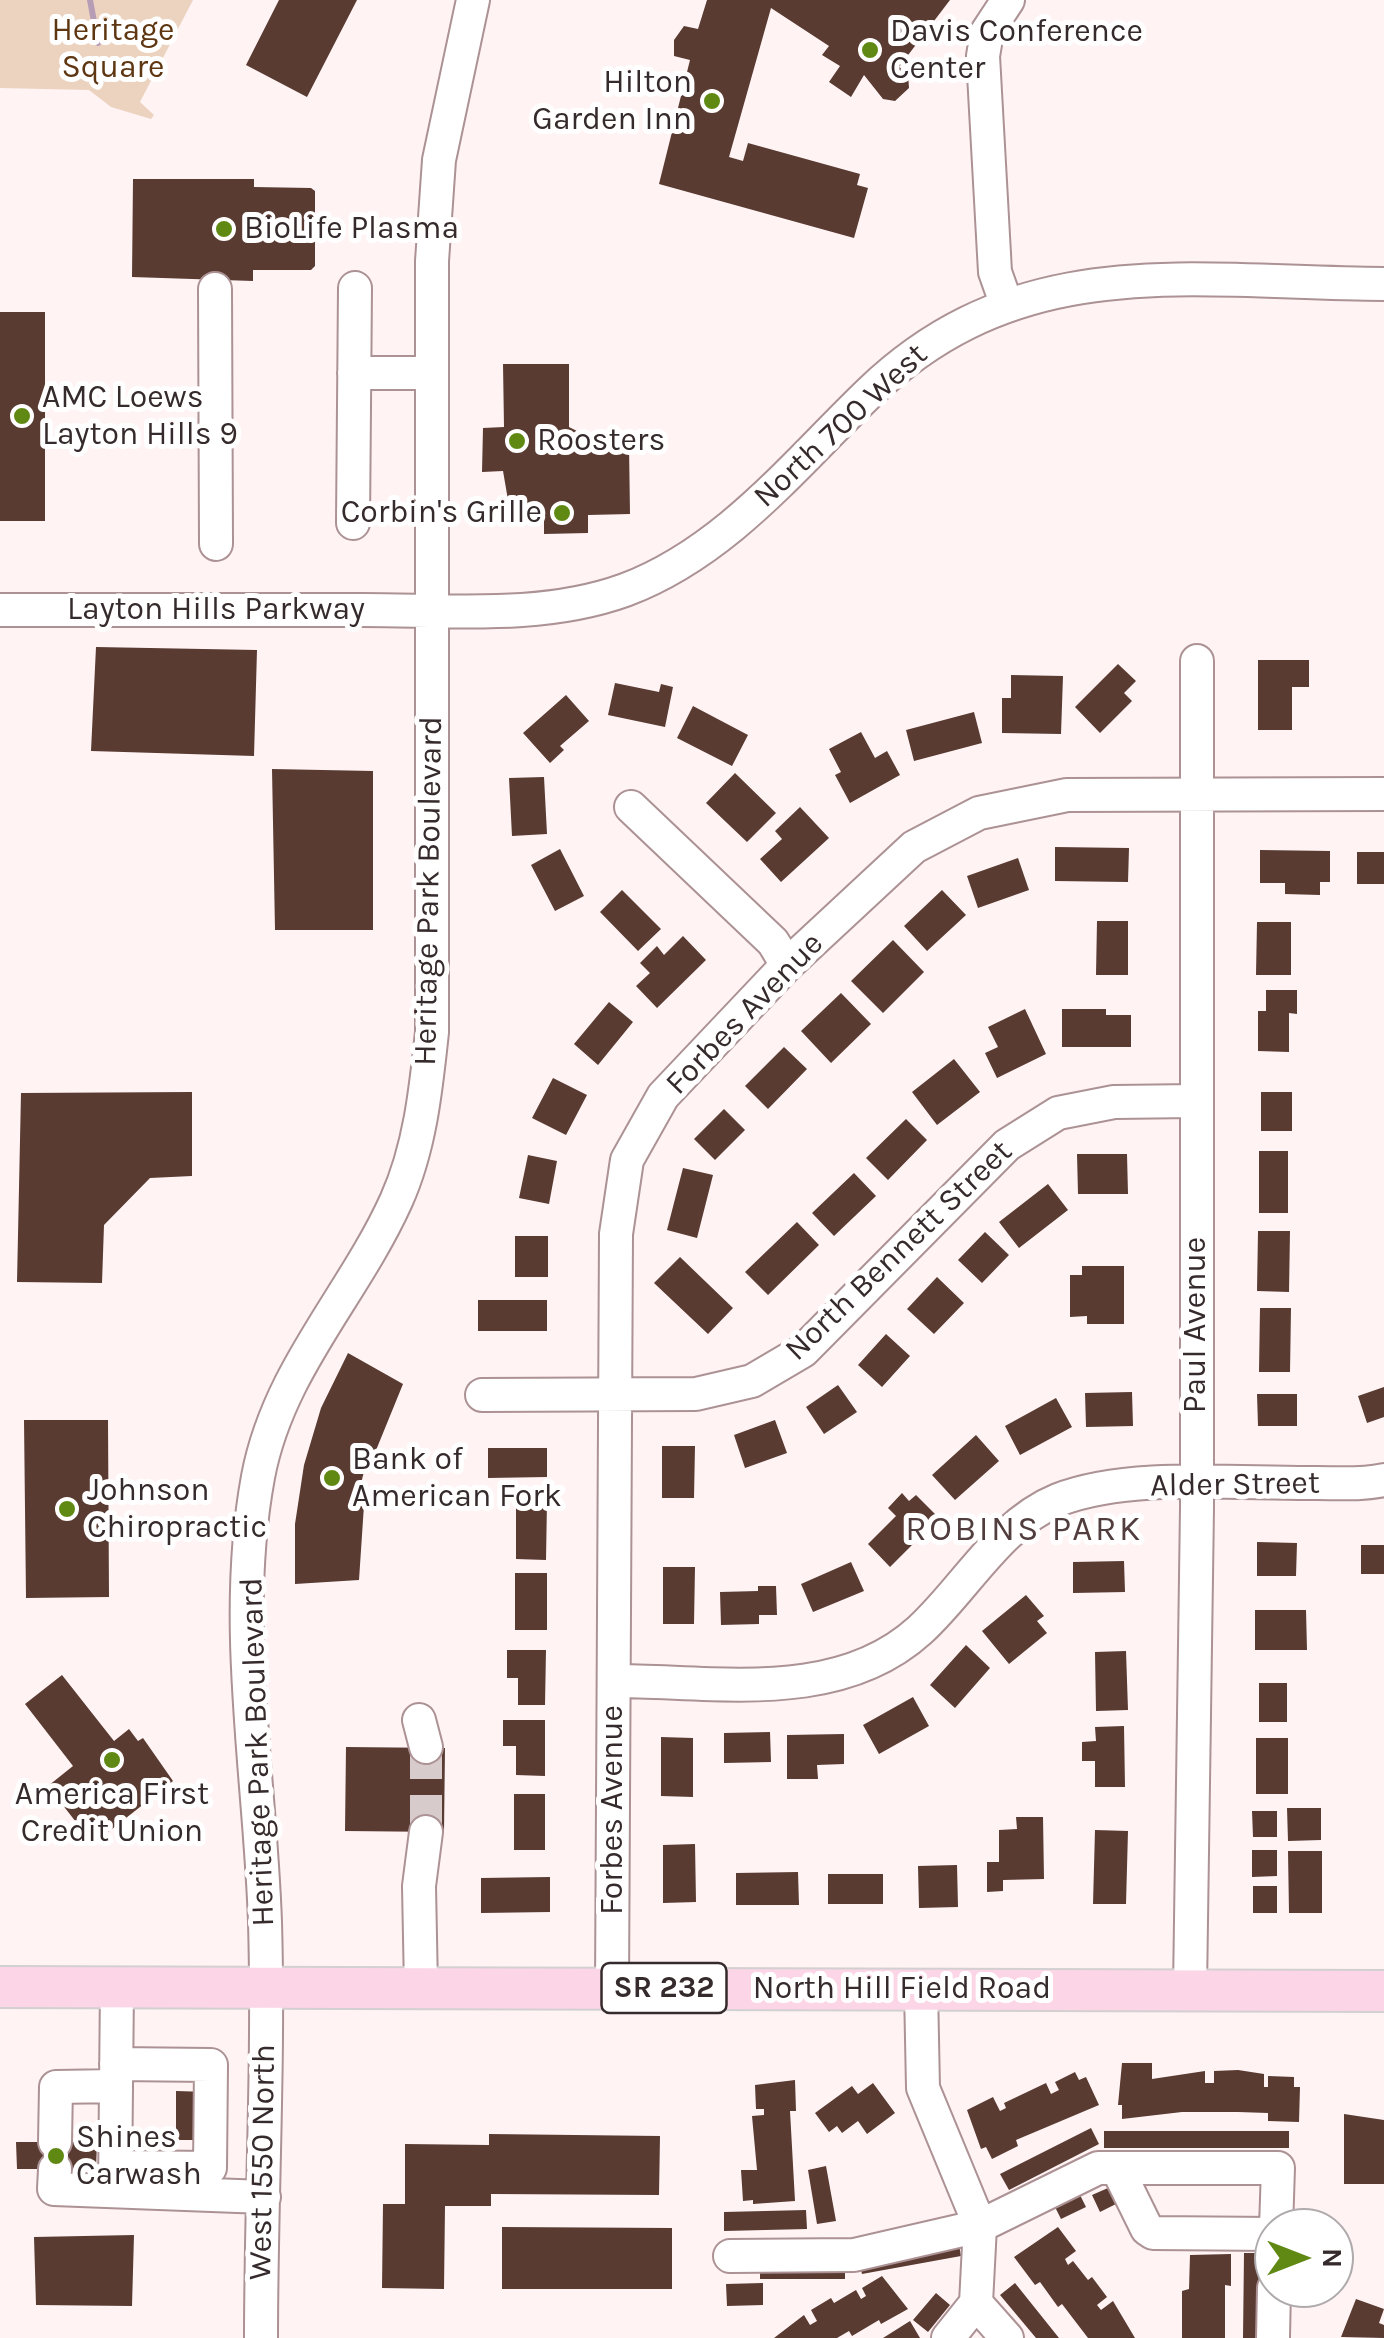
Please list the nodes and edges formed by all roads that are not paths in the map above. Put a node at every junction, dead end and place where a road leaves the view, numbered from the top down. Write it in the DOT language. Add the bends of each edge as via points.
graph roads {
  1 [pos="472,0"];
  2 [pos="1008,0"];
  3 [pos="1384,284"];
  4 [pos="355,288"];
  5 [pos="215,289"];
  6 [pos="1006,304"];
  7 [pos="354,372"];
  8 [pos="431,372"];
  9 [pos="352,524"];
  10 [pos="216,544"];
  11 [pos="0,610"];
  12 [pos="431,610"];
  13 [pos="1197,661"];
  14 [pos="1384,794"];
  15 [pos="1196,795"];
  16 [pos="631,806"];
  17 [pos="788,965"];
  18 [pos="1195,1101"];
  19 [pos="615,1394"];
  20 [pos="482,1395"];
  21 [pos="1384,1480"];
  22 [pos="1197,1485"];
  23 [pos="614,1681"];
  24 [pos="426,1832"];
  25 [pos="117,1986"];
  26 [pos="0,1987"];
  27 [pos="265,1987"];
  28 [pos="421,1988"];
  29 [pos="612,1988"];
  30 [pos="921,1989"];
  31 [pos="1190,1989"];
  32 [pos="1384,1991"];
  33 [pos="116,2075"];
  34 [pos="1117,2168"];
  35 [pos="115,2178"];
  36 [pos="264,2196"];
  37 [pos="1276,2208"];
  38 [pos="980,2226"];
  39 [pos="1254,2231"];
  40 [pos="730,2256"];
  41 [pos="976,2303"];
  42 [pos="1274,2308"];
  43 [pos="261,2338"];
  44 [pos="948,2338"];
  45 [pos="1007,2338"];
  46 [pos="1273,2338"];
  1 -- 8 [label="street, Heritage Park Boulevard" via="439,160"];
  2 -- 6 [label="street" via="988,32 983,56 995,272"];
  3 -- 6 [label="street, North 700 West" via="1099,284"];
  4 -- 7 [label="street"];
  5 -- 10 [label="street"];
  6 -- 12 [label="street, North 700 West" via="910,356 738,522 668,571 611,594 546,608"];
  7 -- 8 [label="street"];
  7 -- 9 [label="street"];
  8 -- 12 [label="street, Heritage Park Boulevard"];
  11 -- 12 [label="street, Layton Hills Parkway"];
  12 -- 27 [label="street, Heritage Park Boulevard" via="432,1032 426,1098 396,1201 294,1370 258,1477 250,1723"];
  13 -- 15 [label="street, Paul Avenue"];
  14 -- 15 [label="street, Forbes Avenue"];
  15 -- 17 [label="street, Forbes Avenue" via="1068,794 978,813 914,848"];
  15 -- 18 [label="street, Paul Avenue"];
  16 -- 17 [label="street" via="773,942"];
  17 -- 19 [label="street, Forbes Avenue" via="663,1096 627,1160 616,1234"];
  18 -- 19 [label="street, North Bennett Street" via="1114,1102 1058,1113 1007,1145 803,1352 752,1382 696,1394"];
  18 -- 22 [label="street, Paul Avenue"];
  19 -- 20 [label="street, North Bennett Street"];
  19 -- 23 [label="street, Forbes Avenue"];
  21 -- 22 [label="street, Alder Street"];
  22 -- 23 [label="street, Alder Street" via="1099,1490 1056,1501 1010,1532 918,1632 851,1672 786,1683"];
  22 -- 31 [label="street, Paul Avenue"];
  23 -- 29 [label="street, Forbes Avenue"];
  24 -- 28 [label="street"];
  25 -- 26 [label="main road, North Hill Field Road / SR 232"];
  25 -- 27 [label="main road, North Hill Field Road / SR 232"];
  25 -- 33 [label="street"];
  27 -- 28 [label="main road, North Hill Field Road / SR 232"];
  27 -- 36 [label="street, West 1550 North"];
  28 -- 29 [label="main road, North Hill Field Road / SR 232"];
  29 -- 30 [label="main road, North Hill Field Road / SR 232"];
  30 -- 31 [label="main road, North Hill Field Road / SR 232"];
  30 -- 38 [label="street" via="923,2088"];
  31 -- 32 [label="main road, North Hill Field Road / SR 232"];
  33 -- 35 [label="street"];
  33 -- 35 [label="street" via="56,2086 55,2167"];
  33 -- 35 [label="street" via="211,2065 210,2168"];
  34 -- 37 [label="street" via="1278,2168"];
  34 -- 38 [label="street" via="1098,2168"];
  34 -- 39 [label="street" via="1153,2233"];
  35 -- 36 [label="street" via="145,2196"];
  36 -- 43 [label="street, West 1550 North"];
  38 -- 40 [label="street" via="854,2254"];
  38 -- 41 [label="street"];
  41 -- 44 [label="street"];
  41 -- 45 [label="street"];
  42 -- 46 [label="street"];
}
